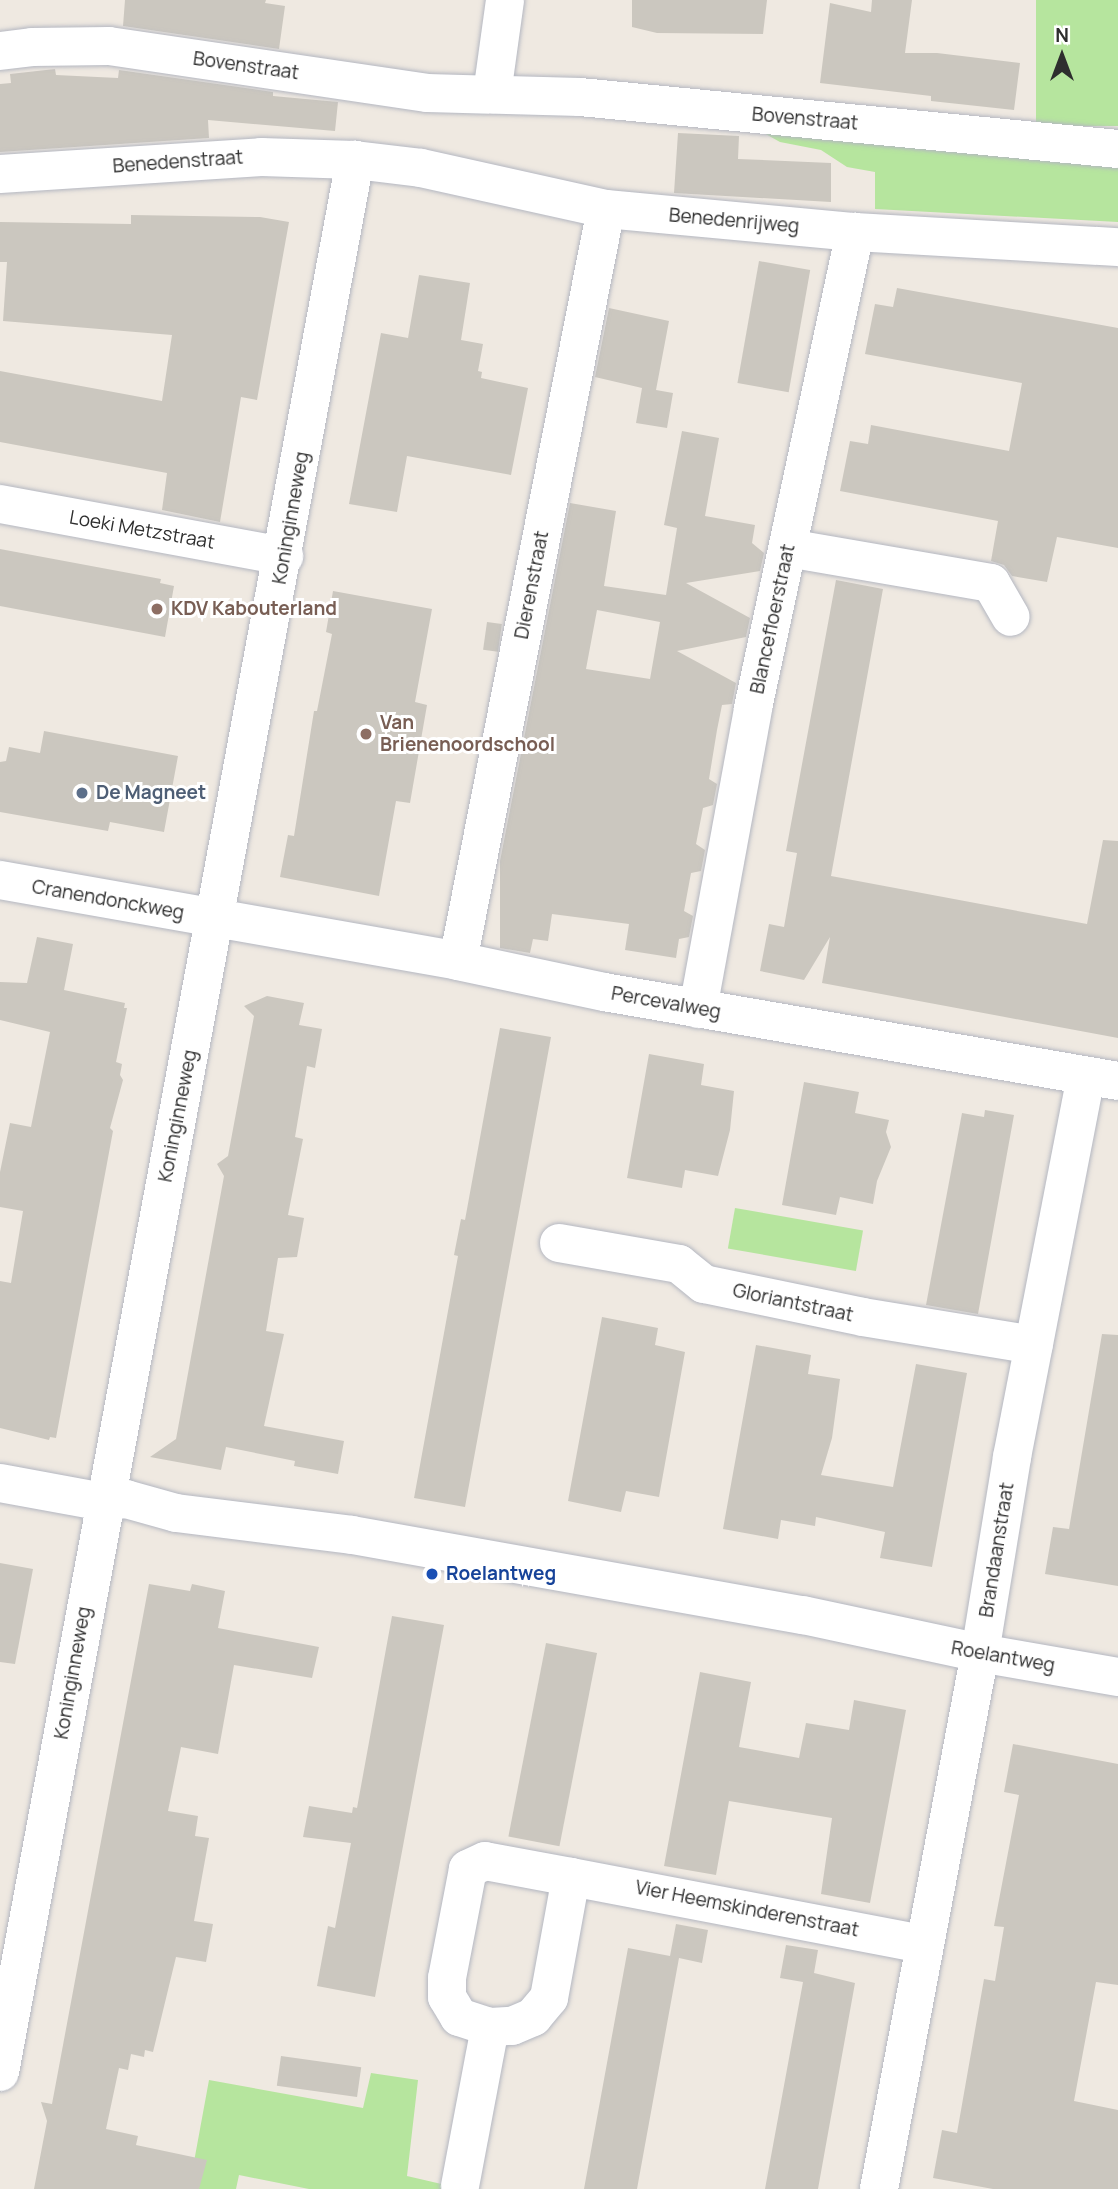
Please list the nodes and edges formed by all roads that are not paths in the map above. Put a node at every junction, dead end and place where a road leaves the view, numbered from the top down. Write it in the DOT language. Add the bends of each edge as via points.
graph roads {
  1 [pos="505,0"];
  2 [pos="0,51"];
  3 [pos="492,94"];
  4 [pos="1118,149"];
  5 [pos="355,160"];
  6 [pos="0,174"];
  7 [pos="606,209"];
  8 [pos="855,232"];
  9 [pos="1118,247"];
  10 [pos="0,504"];
  11 [pos="788,548"];
  12 [pos="284,556"];
  13 [pos="1011,617"];
  14 [pos="0,880"];
  15 [pos="216,919"];
  16 [pos="458,961"];
  17 [pos="698,1009"];
  18 [pos="1102,1079"];
  19 [pos="559,1243"];
  20 [pos="1034,1345"];
  21 [pos="0,1483"];
  22 [pos="104,1502"];
  23 [pos="980,1653"];
  24 [pos="1118,1677"];
  25 [pos="571,1877"];
  26 [pos="923,1944"];
  27 [pos="490,2027"];
  28 [pos="0,2072"];
  29 [pos="460,2186"];
  30 [pos="879,2189"];
  1 -- 3 [label="street"];
  2 -- 3 [label="street, Bovenstraat" via="108,46 427,93"];
  3 -- 4 [label="street, Bovenstraat" via="580,97"];
  5 -- 6 [label="street, Benedenstraat" via="261,157"];
  5 -- 7 [label="street, Benedenrijweg" via="421,168"];
  5 -- 12 [label="street, Koninginneweg"];
  7 -- 8 [label="street, Benedenrijweg"];
  7 -- 16 [label="street, Dierenstraat"];
  8 -- 9 [label="street, Benedenrijweg"];
  8 -- 11 [label="street, Blancefloerstraat"];
  10 -- 12 [label="street, Loeki Metzstraat"];
  11 -- 13 [label="street" via="991,583"];
  11 -- 17 [label="street, Blancefloerstraat" via="753,708"];
  12 -- 15 [label="street, Koninginneweg"];
  14 -- 15 [label="street, Cranendonckweg"];
  15 -- 16 [label="street, Percevalweg"];
  15 -- 22 [label="street, Koninginneweg"];
  16 -- 17 [label="street, Percevalweg"];
  17 -- 18 [label="street, Percevalweg"];
  18 -- 20 [label="street, Brandaanstraat"];
  19 -- 20 [label="street, Gloriantstraat" via="679,1264 704,1284 863,1317"];
  20 -- 23 [label="street, Brandaanstraat"];
  21 -- 22 [label="street, Roelantweg"];
  22 -- 23 [label="street, Roelantweg" via="125,1499 176,1513 365,1538 803,1615"];
  22 -- 28 [label="street, Koninginneweg"];
  23 -- 24 [label="street, Roelantweg"];
  23 -- 26 [label="street, Brandaanstraat"];
  25 -- 26 [label="street, Vier Heemskinderenstraat"];
  25 -- 27 [label="street" via="549,1998 533,2017 512,2026"];
  25 -- 27 [label="street, Vier Heemskinderenstraat" via="485,1861 468,1869 447,1997 459,2017"];
  26 -- 30 [label="street, Brandaanstraat"];
  27 -- 29 [label="street"];
}
